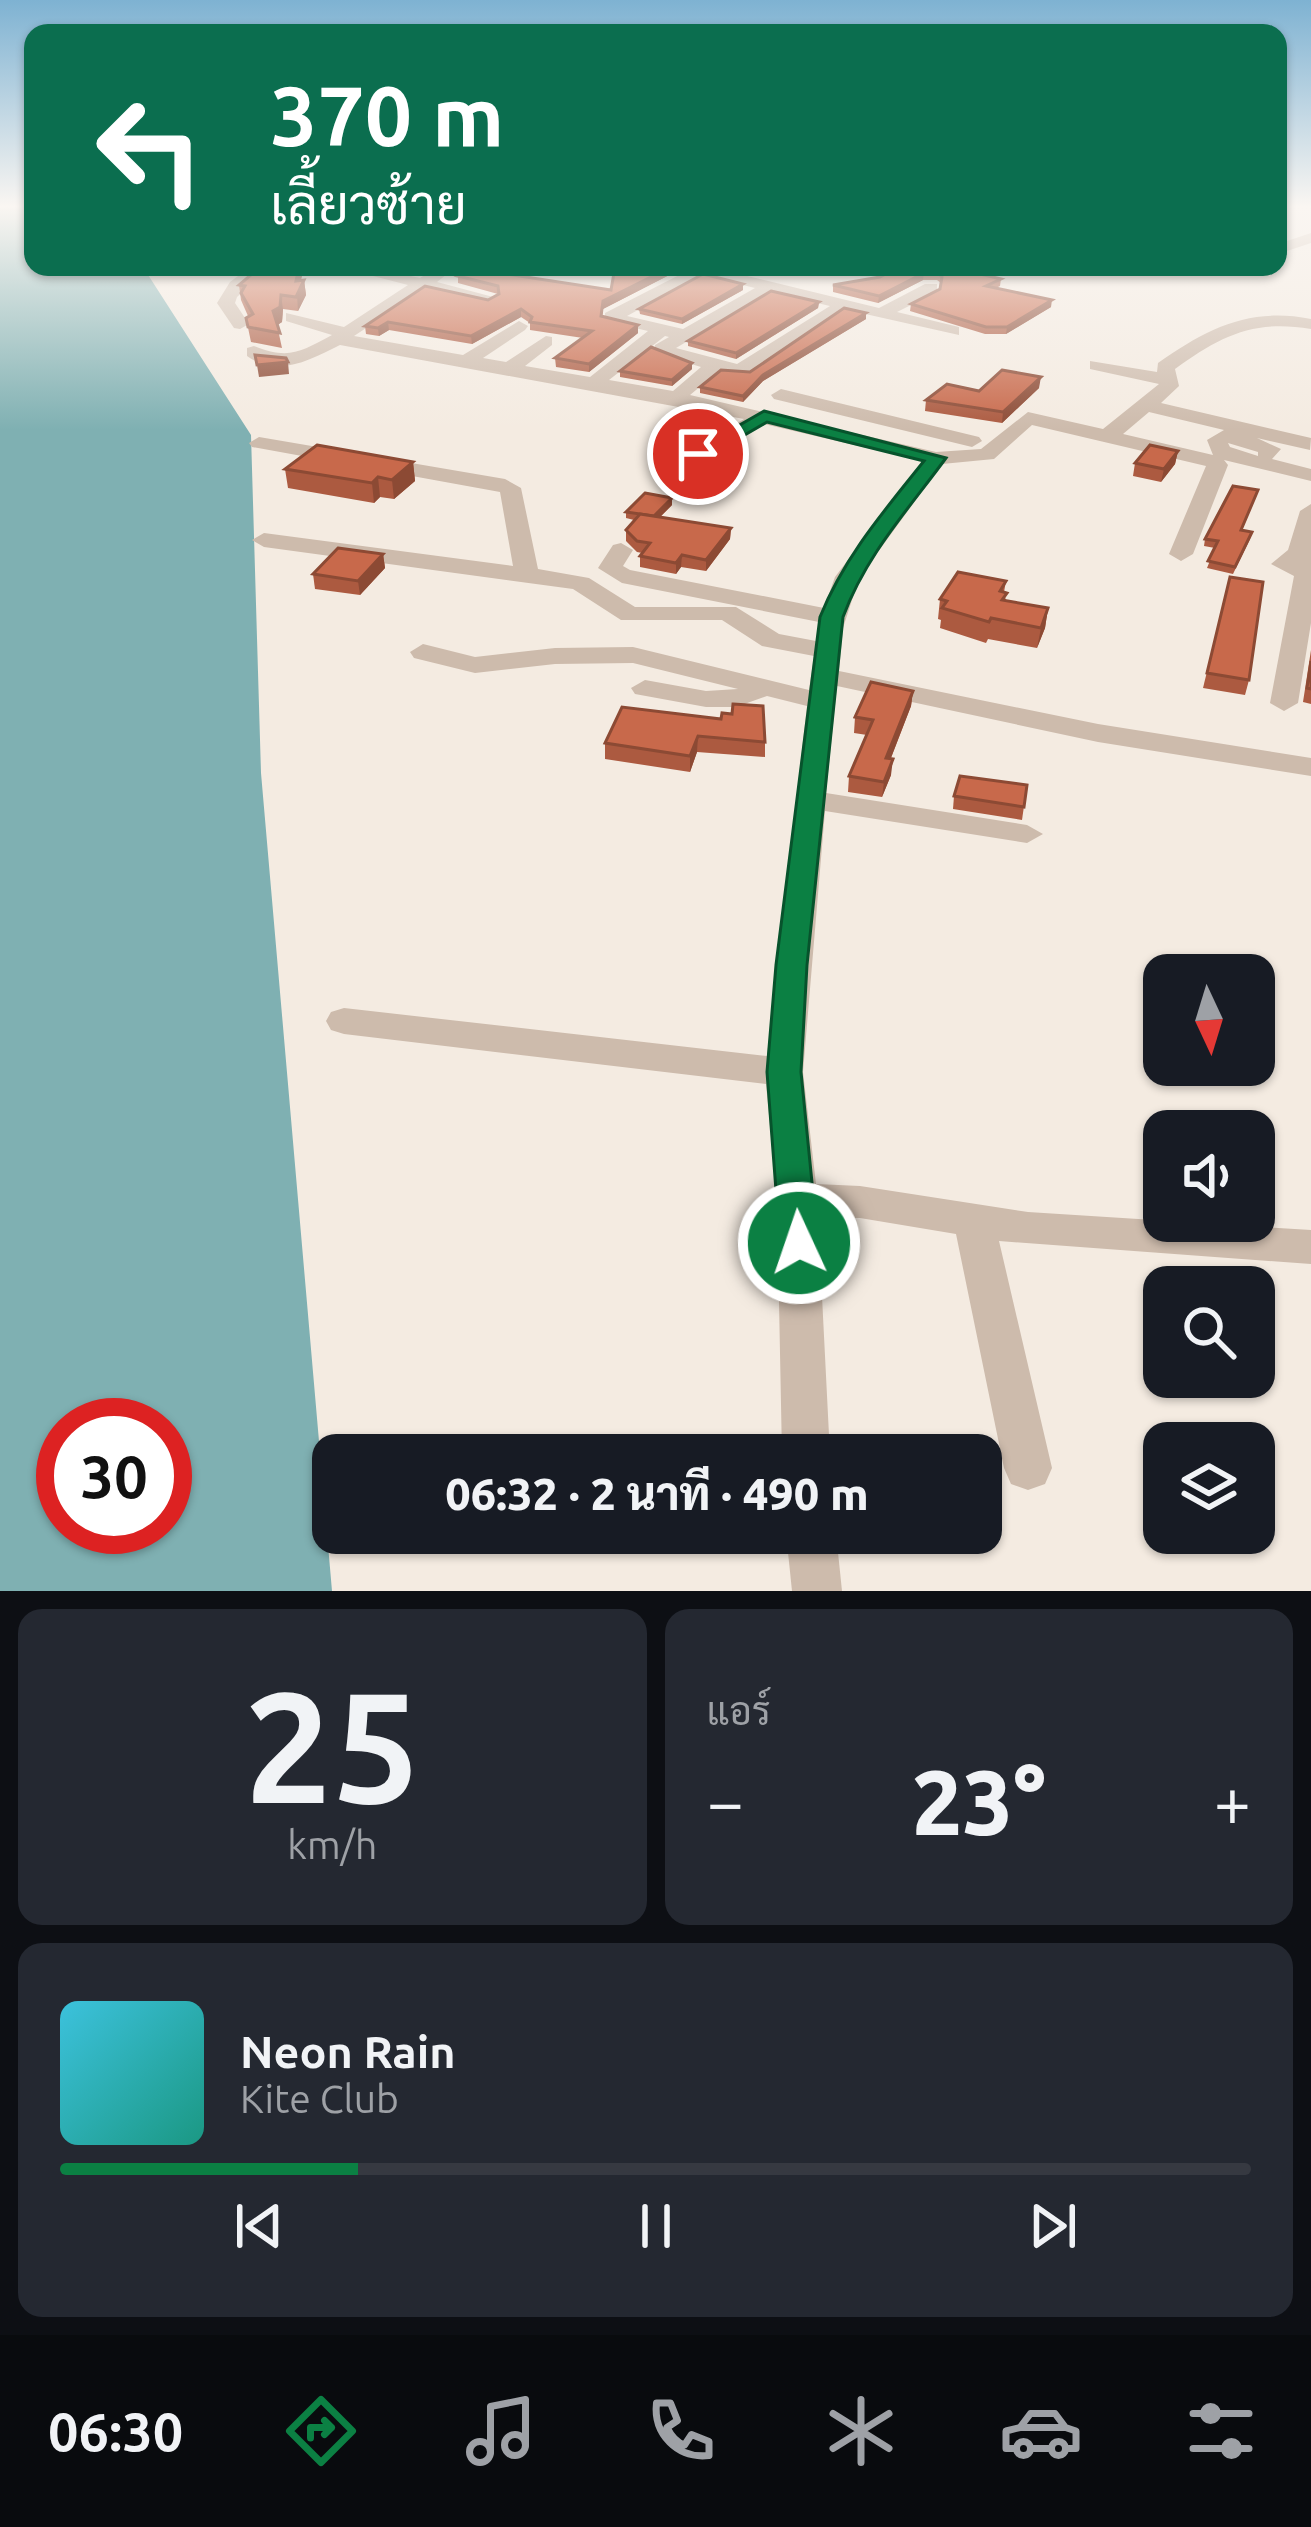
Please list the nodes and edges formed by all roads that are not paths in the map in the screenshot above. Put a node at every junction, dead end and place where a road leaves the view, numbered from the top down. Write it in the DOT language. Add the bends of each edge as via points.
graph roads {
  1 [pos="242,281"];
  2 [pos="411,281"];
  3 [pos="422,281"];
  4 [pos="674,281"];
  5 [pos="726,281"];
  6 [pos="419,283"];
  7 [pos="931,288"];
  8 [pos="763,290"];
  9 [pos="489,298"];
  10 [pos="836,310"];
  11 [pos="878,315"];
  12 [pos="292,317"];
  13 [pos="240,324"];
  14 [pos="1311,324"];
  15 [pos="519,326"];
  16 [pos="661,330"];
  17 [pos="953,332"];
  18 [pos="685,335"];
  19 [pos="342,336"];
  20 [pos="547,340"];
  21 [pos="254,352"];
  22 [pos="464,363"];
  23 [pos="715,365"];
  24 [pos="1097,365"];
  25 [pos="506,370"];
  26 [pos="740,370"];
  27 [pos="598,379"];
  28 [pos="1169,380"];
  29 [pos="682,392"];
  30 [pos="836,400"];
  31 [pos="1150,402"];
  32 [pos="770,407"];
  33 [pos="860,424"];
  34 [pos="1109,435"];
  35 [pos="1004,438"];
  36 [pos="972,441"];
  37 [pos="259,443"];
  38 [pos="1311,443"];
  39 [pos="1267,454"];
  40 [pos="936,458"];
  41 [pos="691,459"];
  42 [pos="1311,475"];
  43 [pos="1311,511"];
  44 [pos="265,539"];
  45 [pos="621,550"];
  46 [pos="1181,554"];
  47 [pos="1307,566"];
  48 [pos="527,574"];
  49 [pos="1305,618"];
  50 [pos="423,652"];
  51 [pos="827,662"];
  52 [pos="645,688"];
  53 [pos="765,688"];
  54 [pos="1284,703"];
  55 [pos="1311,766"];
  56 [pos="811,800"];
  57 [pos="1028,834"];
  58 [pos="344,1022"];
  59 [pos="784,1072"];
  60 [pos="797,1200"];
  61 [pos="973,1219"];
  62 [pos="1311,1246"];
  63 [pos="805,1434"];
  64 [pos="1028,1468"];
  65 [pos="813,1554"];
  66 [pos="817,1591"];
  1 -- 13 [label="street" via="226,303"];
  2 -- 6 [label="street"];
  3 -- 6 [label="street"];
  4 -- 16 [label="street" via="611,316"];
  5 -- 11 [label="street"];
  6 -- 9 [label="street"];
  6 -- 19 [label="street"];
  7 -- 11 [label="street"];
  8 -- 18 [label="street"];
  10 -- 26 [label="street"];
  11 -- 17 [label="street"];
  12 -- 19 [label="street"];
  14 -- 28 [label="street" via="1264,316 1214,332 1165,367"];
  15 -- 22 [label="street"];
  16 -- 18 [label="street"];
  16 -- 27 [label="street"];
  18 -- 23 [label="street" via="664,353"];
  19 -- 21 [label="street" via="291,361 268,362"];
  19 -- 22 [label="street"];
  20 -- 25 [label="street"];
  22 -- 25 [label="street"];
  23 -- 26 [label="street"];
  23 -- 29 [label="street"];
  24 -- 28 [label="street"];
  25 -- 32 [label="street"];
  26 -- 32 [label="street" via="791,381"];
  28 -- 31 [label="street"];
  30 -- 35 [label="street"];
  31 -- 34 [label="street"];
  31 -- 38 [label="street"];
  32 -- 33 [label="street"];
  32 -- 33 [label="street" via="832,431"];
  32 -- 41 [label="street"];
  33 -- 36 [label="street"];
  33 -- 40 [label="street"];
  34 -- 35 [label="street" via="1028,418"];
  34 -- 46 [label="street" via="1216,463"];
  35 -- 40 [label="street" via="980,457"];
  37 -- 48 [label="street" via="505,485"];
  39 -- 42 [label="street" via="1267,444 1217,440 1233,456"];
  40 -- 51 [label="street" via="847,577"];
  43 -- 47 [label="street"];
  44 -- 48 [label="street"];
  45 -- 51 [label="street" via="610,568 622,575"];
  47 -- 49 [label="street"];
  48 -- 51 [label="street" via="580,583 630,615 727,612"];
  49 -- 54 [label="street"];
  50 -- 53 [label="street" via="475,665 633,656"];
  51 -- 53 [label="street"];
  51 -- 55 [label="street" via="1098,733"];
  51 -- 56 [label="street"];
  52 -- 53 [label="street" via="722,701"];
  56 -- 57 [label="street"];
  56 -- 59 [label="street"];
  58 -- 59 [label="street"];
  59 -- 60 [label="street"];
  60 -- 61 [label="street"];
  60 -- 63 [label="street"];
  61 -- 62 [label="street"];
  61 -- 64 [label="street"];
  65 -- 66 [label="street"];
}
